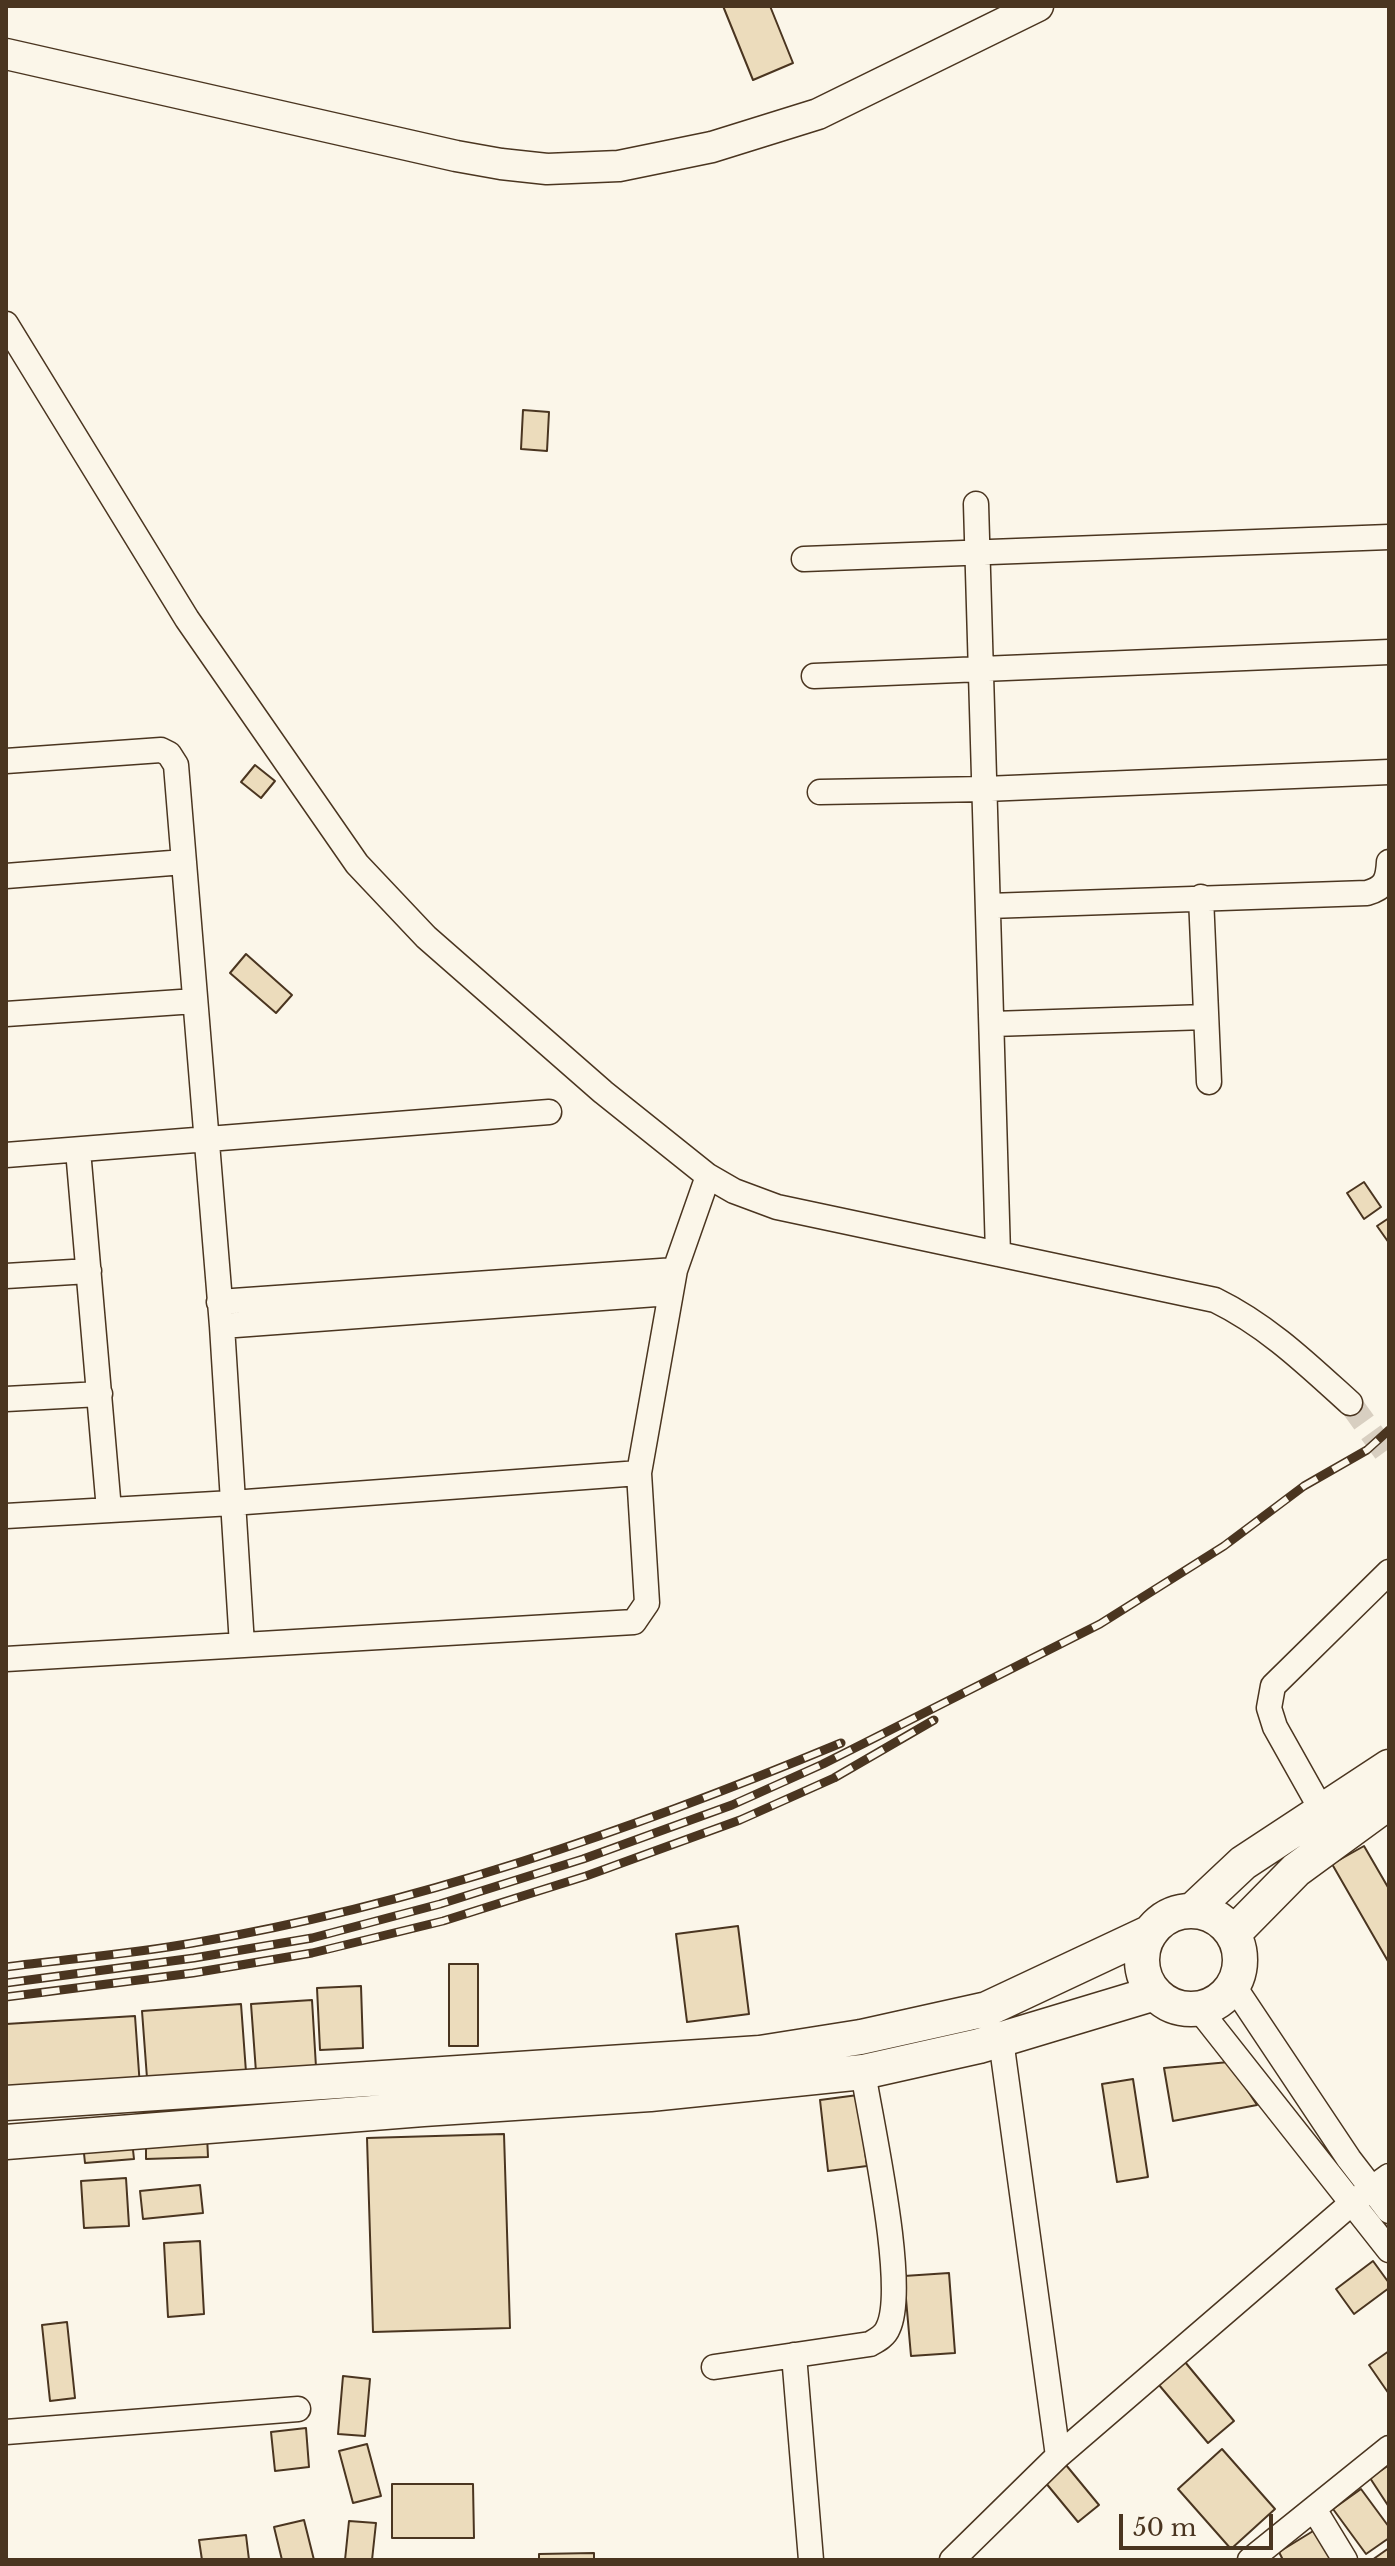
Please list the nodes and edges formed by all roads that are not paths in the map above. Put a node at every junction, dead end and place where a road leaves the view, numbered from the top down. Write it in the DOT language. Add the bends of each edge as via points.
graph roads {
  1 [pos="1038,6"];
  2 [pos="6,54"];
  3 [pos="6,324"];
  4 [pos="976,504"];
  5 [pos="1389,537"];
  6 [pos="977,553"];
  7 [pos="804,559"];
  8 [pos="1389,652"];
  9 [pos="981,667"];
  10 [pos="814,676"];
  11 [pos="6,761"];
  12 [pos="1389,772"];
  13 [pos="985,789"];
  14 [pos="820,792"];
  15 [pos="184,862"];
  16 [pos="1389,862"];
  17 [pos="6,876"];
  18 [pos="1201,897"];
  19 [pos="989,906"];
  20 [pos="195,1001"];
  21 [pos="6,1014"];
  22 [pos="1206,1017"];
  23 [pos="993,1024"];
  24 [pos="1209,1082"];
  25 [pos="549,1112"];
  26 [pos="206,1140"];
  27 [pos="78,1150"];
  28 [pos="6,1155"];
  29 [pos="708,1176"];
  30 [pos="998,1254"];
  31 [pos="89,1271"];
  32 [pos="6,1276"];
  33 [pos="673,1282"];
  34 [pos="219,1302"];
  35 [pos="222,1326"];
  36 [pos="100,1394"];
  37 [pos="6,1399"];
  38 [pos="1350,1403"];
  39 [pos="639,1473"];
  40 [pos="232,1503"];
  41 [pos="109,1510"];
  42 [pos="6,1516"];
  43 [pos="1389,1572"];
  44 [pos="242,1645"];
  45 [pos="6,1659"];
  46 [pos="1389,1767"];
  47 [pos="1389,1802"];
  48 [pos="1330,1825"];
  49 [pos="1193,1910"];
  50 [pos="1151,1932"];
  51 [pos="1233,1934"];
  52 [pos="1233,1985"];
  53 [pos="1155,1993"];
  54 [pos="1198,2008"];
  55 [pos="1001,2040"];
  56 [pos="863,2072"];
  57 [pos="6,2103"];
  58 [pos="6,2142"];
  59 [pos="1371,2189"];
  60 [pos="1389,2211"];
  61 [pos="1389,2250"];
  62 [pos="794,2355"];
  63 [pos="714,2367"];
  64 [pos="298,2409"];
  65 [pos="6,2432"];
  66 [pos="1389,2448"];
  67 [pos="1058,2456"];
  68 [pos="1314,2509"];
  69 [pos="811,2560"];
  70 [pos="952,2560"];
  71 [pos="1250,2560"];
  72 [pos="1345,2560"];
  1 -- 2 [label="main road" via="818,114 712,147 619,166 547,169 501,164"];
  3 -- 29 [label="street" via="187,619 357,864 426,937"];
  4 -- 6 [label="street"];
  5 -- 6 [label="street"];
  6 -- 7 [label="street"];
  6 -- 9 [label="street"];
  8 -- 9 [label="street"];
  9 -- 10 [label="street"];
  9 -- 13 [label="street"];
  11 -- 15 [label="street" via="150,750 169,754 176,765"];
  12 -- 13 [label="street"];
  13 -- 14 [label="street"];
  13 -- 19 [label="street"];
  15 -- 17 [label="street"];
  15 -- 20 [label="street"];
  16 -- 18 [label="street" via="1383,886 1367,893"];
  18 -- 19 [label="street"];
  18 -- 22 [label="street"];
  19 -- 23 [label="street"];
  20 -- 21 [label="street"];
  20 -- 26 [label="street"];
  22 -- 23 [label="street"];
  22 -- 24 [label="street"];
  23 -- 30 [label="street"];
  25 -- 26 [label="street"];
  26 -- 27 [label="street"];
  26 -- 34 [label="street"];
  27 -- 28 [label="street"];
  27 -- 31 [label="street"];
  29 -- 30 [label="street" via="777,1207"];
  29 -- 33 [label="street"];
  30 -- 38 [label="street" via="1215,1300 1276,1336"];
  31 -- 32 [label="street"];
  31 -- 36 [label="street"];
  33 -- 34 [label="street"];
  33 -- 35 [label="street"];
  33 -- 39 [label="street"];
  34 -- 35 [label="street"];
  35 -- 40 [label="street"];
  36 -- 37 [label="street"];
  36 -- 41 [label="street"];
  39 -- 40 [label="street"];
  39 -- 44 [label="street" via="647,1603 634,1622"];
  40 -- 41 [label="street"];
  40 -- 44 [label="street"];
  41 -- 42 [label="street"];
  43 -- 48 [label="street" via="1273,1686 1269,1708 1275,1727"];
  44 -- 45 [label="street"];
  46 -- 48 [label="highway"];
  47 -- 48 [label="highway"];
  48 -- 49 [label="highway" via="1243,1863"];
  48 -- 51 [label="highway" via="1296,1870"];
  49 -- 50 [label="highway" via="1169,1916"];
  49 -- 51 [label="highway" via="1216,1918"];
  50 -- 53 [label="highway" via="1143,1963"];
  50 -- 57 [label="highway" via="987,2009 760,2053"];
  51 -- 52 [label="highway" via="1240,1965"];
  52 -- 54 [label="highway" via="1214,2004"];
  52 -- 59 [label="street"];
  53 -- 54 [label="highway" via="1167,2003"];
  53 -- 55 [label="highway"];
  54 -- 59 [label="street"];
  55 -- 56 [label="highway"];
  55 -- 67 [label="street"];
  56 -- 58 [label="highway" via="650,2094"];
  56 -- 62 [label="street" via="895,2270 888,2328 870,2344"];
  59 -- 60 [label="street"];
  59 -- 61 [label="street"];
  59 -- 67 [label="street"];
  62 -- 63 [label="street"];
  62 -- 69 [label="street"];
  64 -- 65 [label="street"];
  66 -- 68 [label="street"];
  67 -- 70 [label="street"];
  68 -- 71 [label="street"];
  68 -- 72 [label="street"];
}
